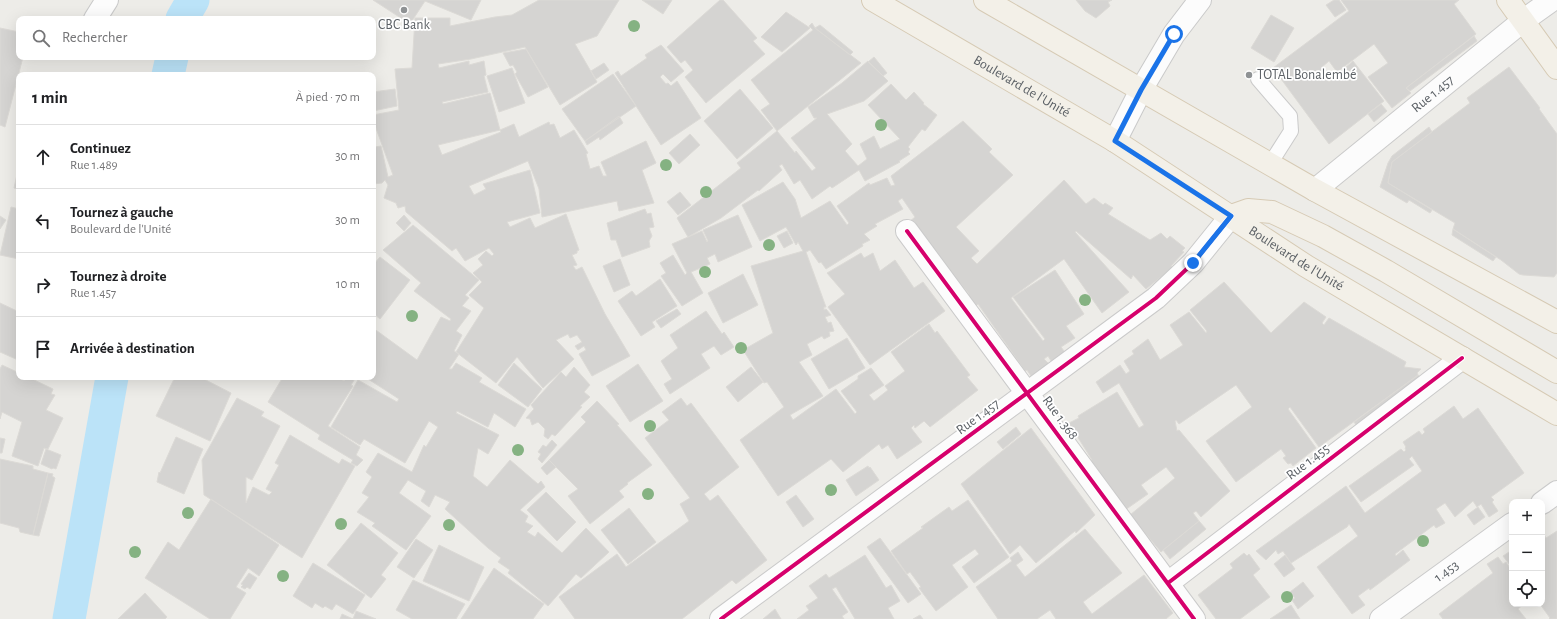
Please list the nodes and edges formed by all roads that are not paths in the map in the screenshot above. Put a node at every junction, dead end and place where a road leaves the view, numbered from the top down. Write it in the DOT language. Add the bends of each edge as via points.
graph roads {
  1 [pos="107,0"];
  2 [pos="873,0"];
  3 [pos="985,0"];
  4 [pos="1200,0"];
  5 [pos="1508,0"];
  6 [pos="1552,0"];
  7 [pos="97,16"];
  8 [pos="1524,20"];
  9 [pos="1557,68"];
  10 [pos="1258,79"];
  11 [pos="1141,90"];
  12 [pos="1115,141"];
  13 [pos="1270,164"];
  14 [pos="1315,190"];
  15 [pos="1231,216"];
  16 [pos="907,231"];
  17 [pos="1557,322"];
  18 [pos="1462,358"];
  19 [pos="1557,372"];
  20 [pos="1029,393"];
  21 [pos="1557,414"];
  22 [pos="1557,492"];
  23 [pos="1545,501"];
  24 [pos="1509,526"];
  25 [pos="1168,583"];
  26 [pos="722,619"];
  27 [pos="1194,619"];
  28 [pos="1381,619"];
  1 -- 7 [label="street"];
  2 -- 12 [label="main road, Boulevard de l'Unité"];
  3 -- 11 [label="main road"];
  4 -- 11 [label="street" via="1174,34"];
  5 -- 8 [label="main road"];
  6 -- 8 [label="street, Rue 1.457"];
  8 -- 9 [label="main road"];
  8 -- 14 [label="street, Rue 1.457"];
  10 -- 13 [label="lane" via="1290,116 1291,131"];
  11 -- 12 [label="street"];
  11 -- 13 [label="main road"];
  12 -- 15 [label="main road, Boulevard de l'Unité"];
  13 -- 14 [label="main road"];
  14 -- 17 [label="main road"];
  15 -- 18 [label="main road, Boulevard de l'Unité" via="1306,266"];
  15 -- 19 [label="main road" via="1248,210 1272,212 1304,227 1386,271"];
  15 -- 20 [label="street, Rue 1.457" via="1193,263 1156,298"];
  16 -- 20 [label="street, Rue 1.368"];
  18 -- 21 [label="main road, Boulevard de l'Unité"];
  18 -- 25 [label="street, Rue 1.455"];
  20 -- 25 [label="street, Rue 1.368"];
  20 -- 26 [label="street, Rue 1.457"];
  22 -- 23 [label="street"];
  24 -- 28 [label="street, 1.453"];
  25 -- 27 [label="street, Rue 1.368"];
}
